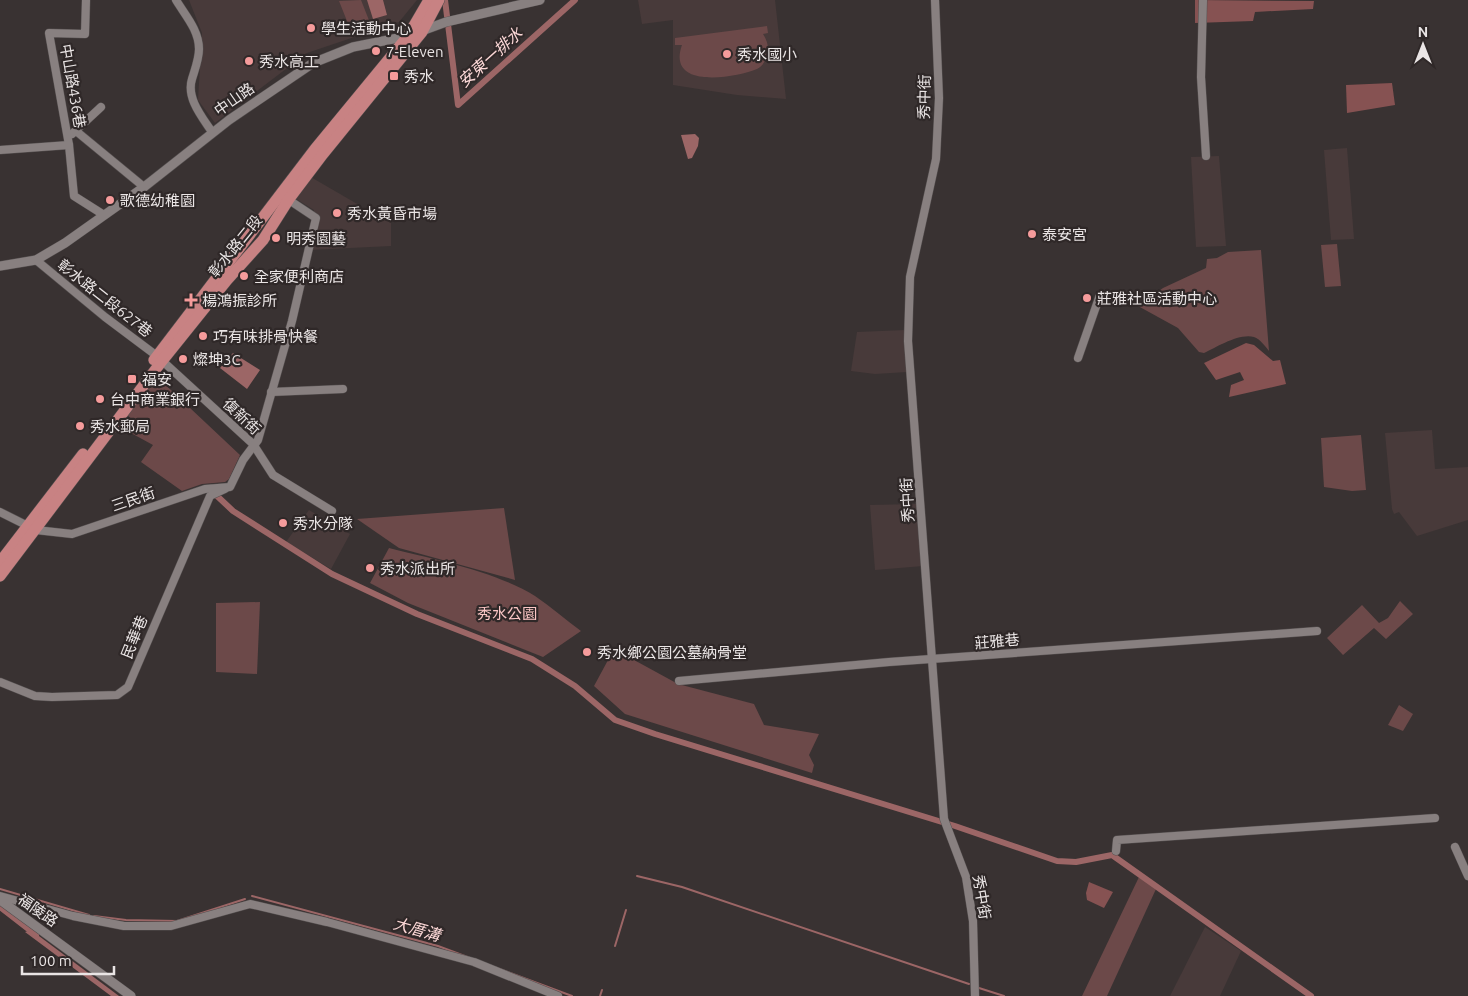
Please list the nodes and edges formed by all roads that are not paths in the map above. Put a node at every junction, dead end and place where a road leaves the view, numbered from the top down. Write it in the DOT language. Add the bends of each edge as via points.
graph roads {
  1 [pos="86,0"];
  2 [pos="176,0"];
  3 [pos="540,0"];
  4 [pos="935,0"];
  5 [pos="1203,0"];
  6 [pos="434,2"];
  7 [pos="422,32"];
  8 [pos="408,36"];
  9 [pos="101,107"];
  10 [pos="76,131"];
  11 [pos="212,132"];
  12 [pos="69,141"];
  13 [pos="0,150"];
  14 [pos="319,152"];
  15 [pos="1206,156"];
  16 [pos="144,187"];
  17 [pos="284,197"];
  18 [pos="104,215"];
  19 [pos="36,260"];
  20 [pos="0,266"];
  21 [pos="1100,295"];
  22 [pos="159,358"];
  23 [pos="1078,358"];
  24 [pos="342,389"];
  25 [pos="271,392"];
  26 [pos="253,444"];
  27 [pos="230,487"];
  28 [pos="332,511"];
  29 [pos="0,512"];
  30 [pos="31,528"];
  31 [pos="0,562"];
  32 [pos="0,576"];
  33 [pos="1316,631"];
  34 [pos="932,660"];
  35 [pos="679,681"];
  36 [pos="0,682"];
  37 [pos="1435,818"];
  38 [pos="1455,847"];
  39 [pos="1116,851"];
  40 [pos="1468,876"];
  41 [pos="0,896"];
  42 [pos="0,900"];
  43 [pos="131,996"];
  44 [pos="558,996"];
  45 [pos="975,996"];
  1 -- 12 [label="street, 中山路436巷" via="85,34 49,33"];
  2 -- 11 [label="street" via="197,36 199,55 191,82 192,94 196,107"];
  3 -- 7 [label="street, 中山路" via="446,22"];
  4 -- 34 [label="street, 秀中街" via="939,98 936,159 910,277 908,340"];
  5 -- 15 [label="street" via="1200,77"];
  6 -- 7 [label="main road, 彰水路二段"];
  6 -- 8 [label="main road, 彰水路二段"];
  7 -- 8 [label="street, 中山路"];
  7 -- 14 [label="main road, 彰水路二段"];
  8 -- 11 [label="street, 中山路" via="353,47 313,63"];
  8 -- 14 [label="main road, 彰水路二段"];
  9 -- 10 [label="street"];
  10 -- 12 [label="street"];
  10 -- 16 [label="street"];
  11 -- 16 [label="street, 中山路"];
  12 -- 13 [label="street, 中山路436巷"];
  12 -- 18 [label="street, 中山路436巷" via="74,196"];
  14 -- 17 [label="main road, 彰水路二段"];
  16 -- 18 [label="street, 中山路"];
  17 -- 22 [label="main road, 彰水路二段"];
  17 -- 25 [label="street" via="316,218 292,321"];
  18 -- 19 [label="street, 中山路"];
  19 -- 20 [label="street, 中山路"];
  19 -- 22 [label="street, 彰水路二段627巷"];
  21 -- 23 [label="street"];
  22 -- 26 [label="street, 復新街"];
  22 -- 30 [label="main road, 彰水路二段"];
  24 -- 25 [label="street"];
  25 -- 26 [label="street" via="258,440"];
  26 -- 27 [label="street"];
  26 -- 28 [label="street, 復新街" via="273,475"];
  27 -- 30 [label="street, 三民街" via="205,489 72,534"];
  27 -- 36 [label="street, 民華巷" via="210,496 128,686 117,695 52,697 35,696"];
  29 -- 30 [label="street, 三民街"];
  30 -- 31 [label="main road, 彰水路二段"];
  30 -- 32 [label="main road, 彰水路二段"];
  33 -- 34 [label="street, 莊雅巷"];
  34 -- 35 [label="street, 莊雅巷"];
  34 -- 45 [label="street, 秀中街" via="944,819 966,877 973,921"];
  37 -- 39 [label="street" via="1116,840"];
  38 -- 40 [label="street"];
  41 -- 44 [label="street" via="124,926 171,926 250,904 474,962"];
  42 -- 43 [label="street, 福陵路"];
}
